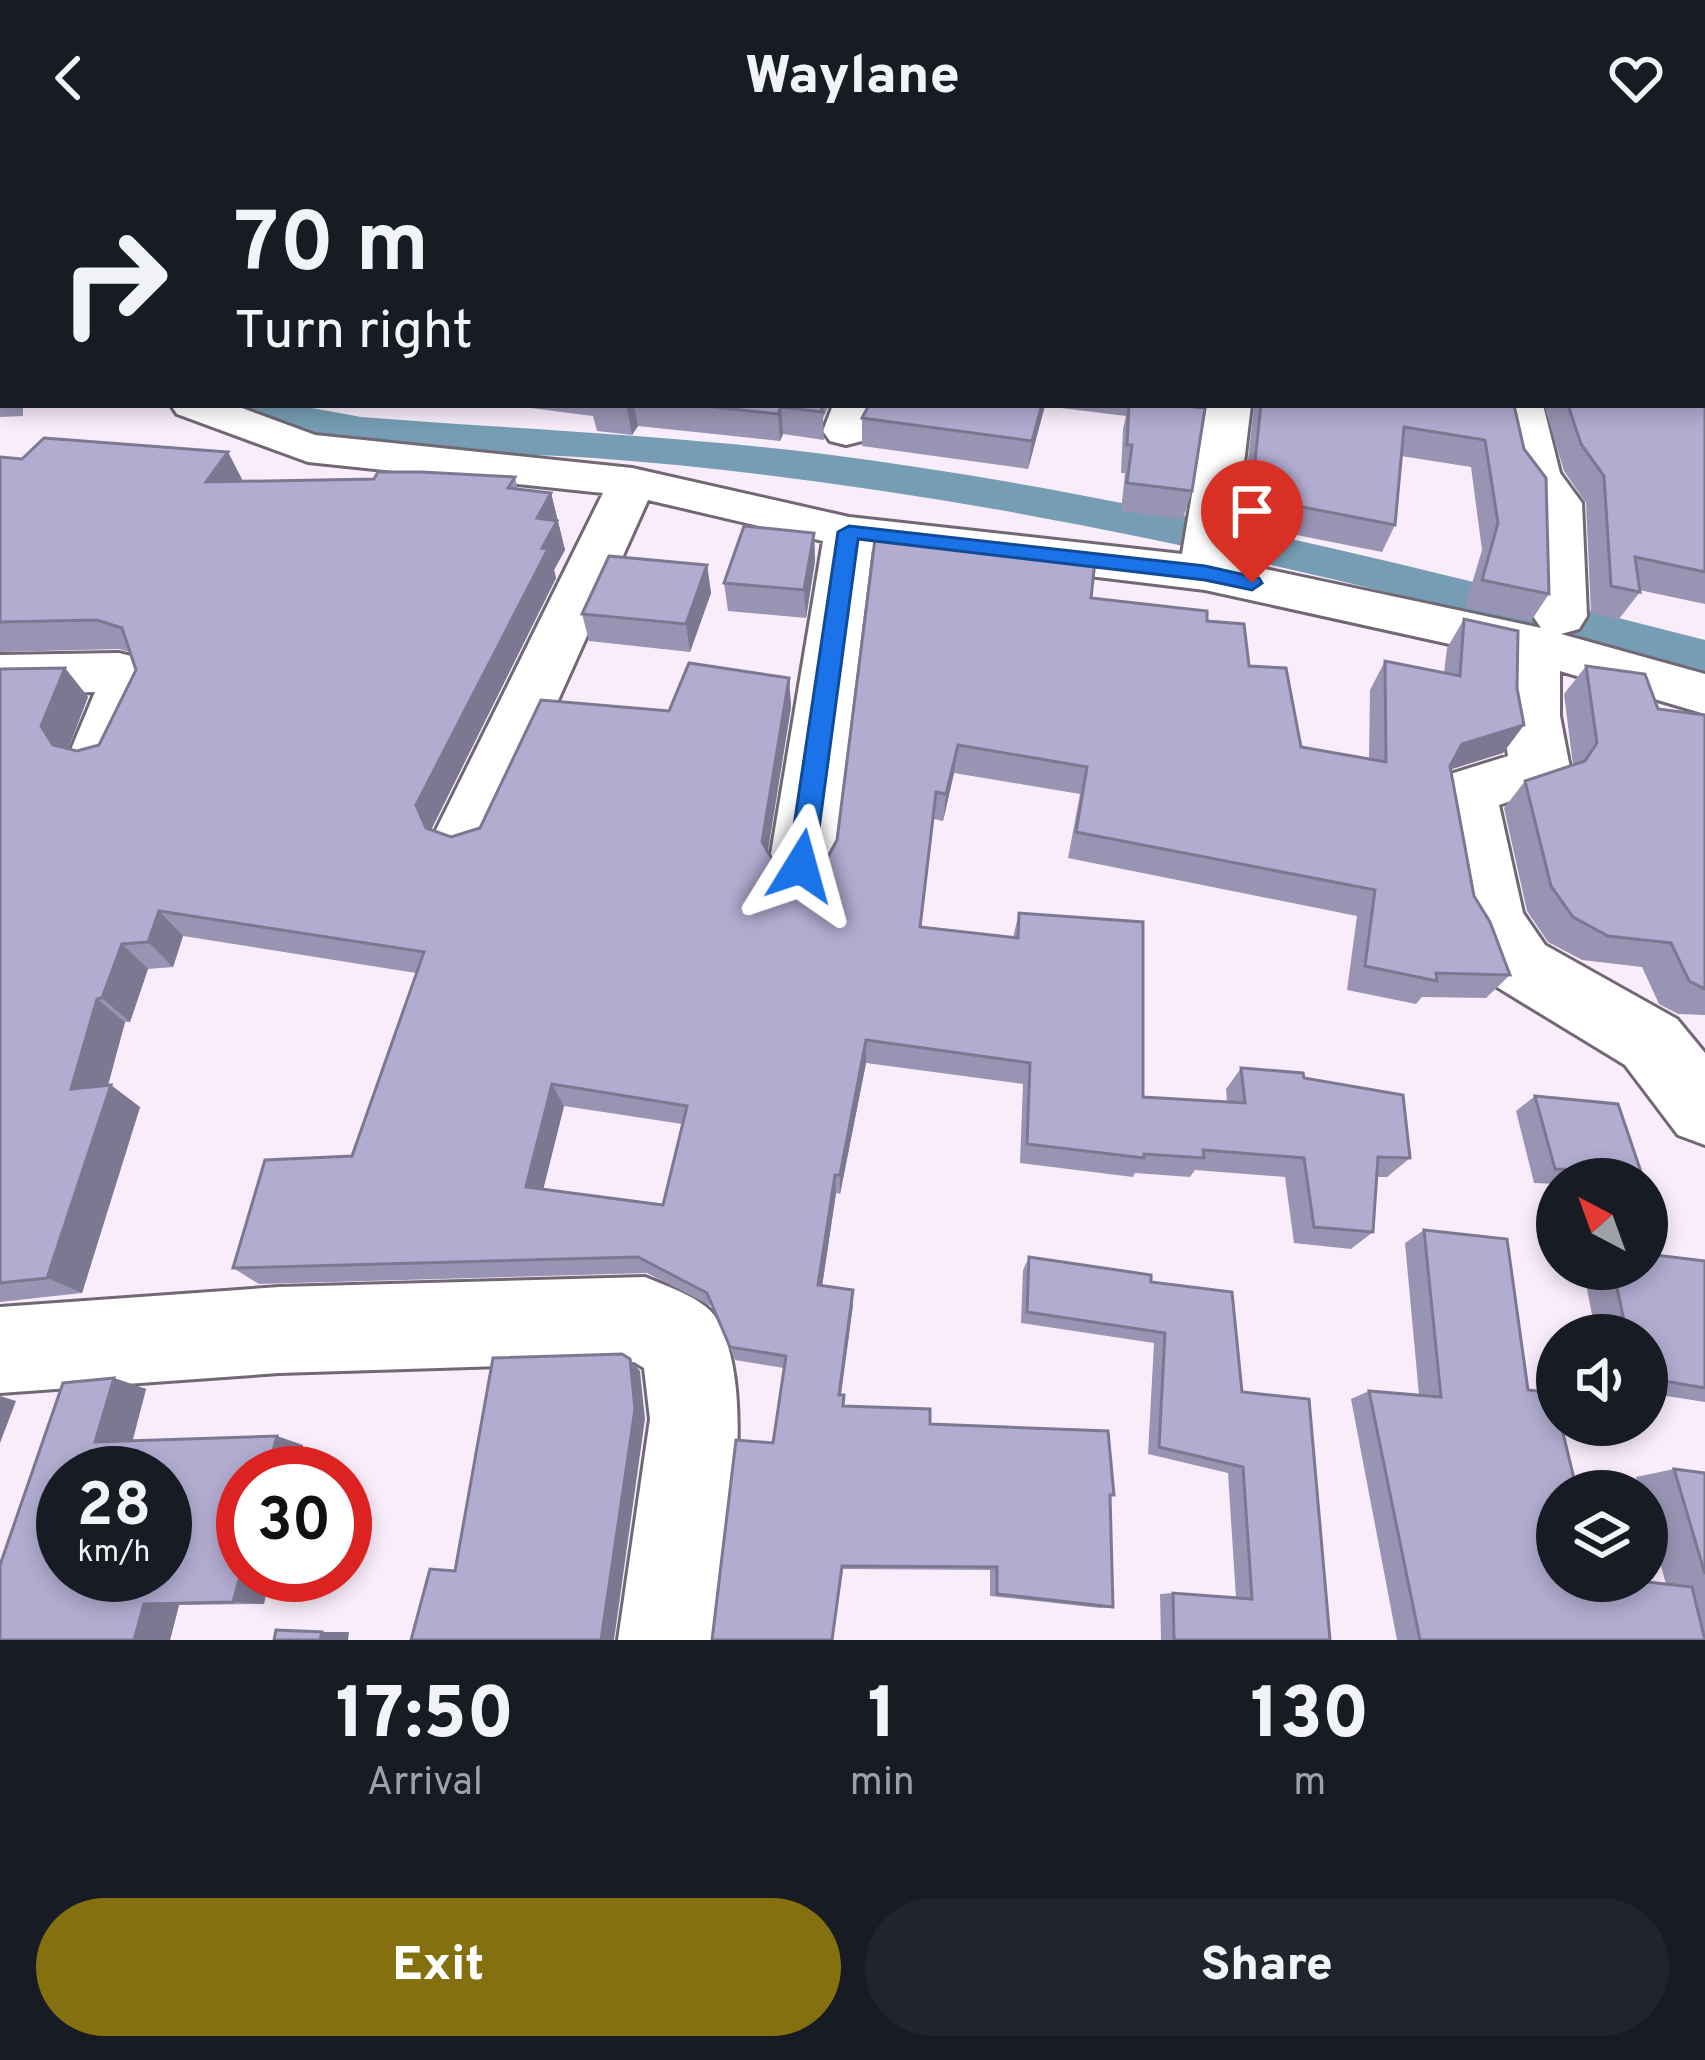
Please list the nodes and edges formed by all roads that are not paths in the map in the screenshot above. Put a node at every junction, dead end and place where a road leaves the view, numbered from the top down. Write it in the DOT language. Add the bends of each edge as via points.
graph roads {
  1 [pos="201,408"];
  2 [pos="1228,408"];
  3 [pos="1521,408"];
  4 [pos="632,482"];
  5 [pos="849,532"];
  6 [pos="1209,554"];
  7 [pos="1546,630"];
  8 [pos="1705,647"];
  9 [pos="0,675"];
  10 [pos="1705,694"];
  11 [pos="100,752"];
  12 [pos="466,834"];
  13 [pos="801,866"];
  14 [pos="1705,1110"];
  15 [pos="0,1351"];
  16 [pos="667,1640"];
  1 -- 4 [label="street" via="308,448"];
  2 -- 6 [label="street"];
  3 -- 7 [label="street" via="1537,475 1558,503"];
  4 -- 5 [label="street"];
  4 -- 12 [label="street"];
  5 -- 6 [label="street"];
  5 -- 13 [label="street"];
  6 -- 7 [label="street"];
  7 -- 8 [label="street"];
  7 -- 10 [label="street"];
  7 -- 14 [label="street" via="1531,716 1540,768 1466,794 1491,921 1520,966 1651,1042"];
  9 -- 11 [label="street" via="118,672 124,697"];
  15 -- 16 [label="street" via="279,1330 645,1319 684,1344 695,1419"];
}
